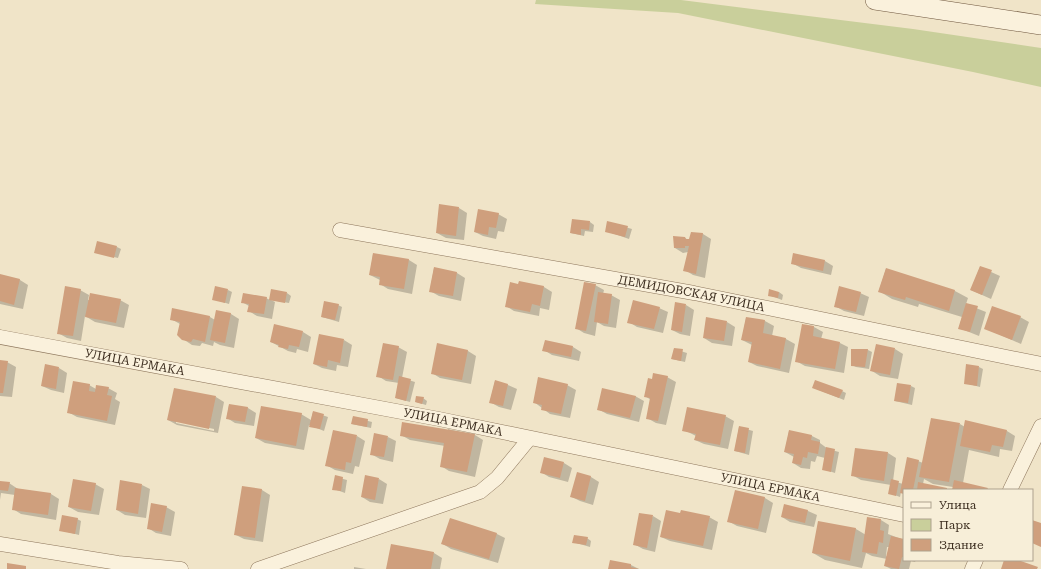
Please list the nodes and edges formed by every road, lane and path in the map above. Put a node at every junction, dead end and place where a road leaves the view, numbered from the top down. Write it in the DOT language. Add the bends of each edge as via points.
graph roads {
  1 [pos="875,0"];
  2 [pos="1041,25"];
  3 [pos="340,230"];
  4 [pos="0,337"];
  5 [pos="1041,364"];
  6 [pos="1041,426"];
  7 [pos="529,439"];
  8 [pos="1010,489"];
  9 [pos="903,515"];
  10 [pos="0,544"];
  11 [pos="118,566"];
  12 [pos="180,569"];
  13 [pos="258,569"];
  1 -- 2 [label="main road"];
  3 -- 5 [label="street, ДЕМИДОВСКАЯ УЛИЦА" via="694,293"];
  4 -- 7 [label="street, УЛИЦА ЕРМАКА" via="439,419"];
  6 -- 8 [label="street"];
  7 -- 9 [label="street, УЛИЦА ЕРМАКА"];
  7 -- 13 [label="street" via="497,478 480,492"];
  10 -- 11 [label="street"];
  11 -- 12 [label="street"];
}
